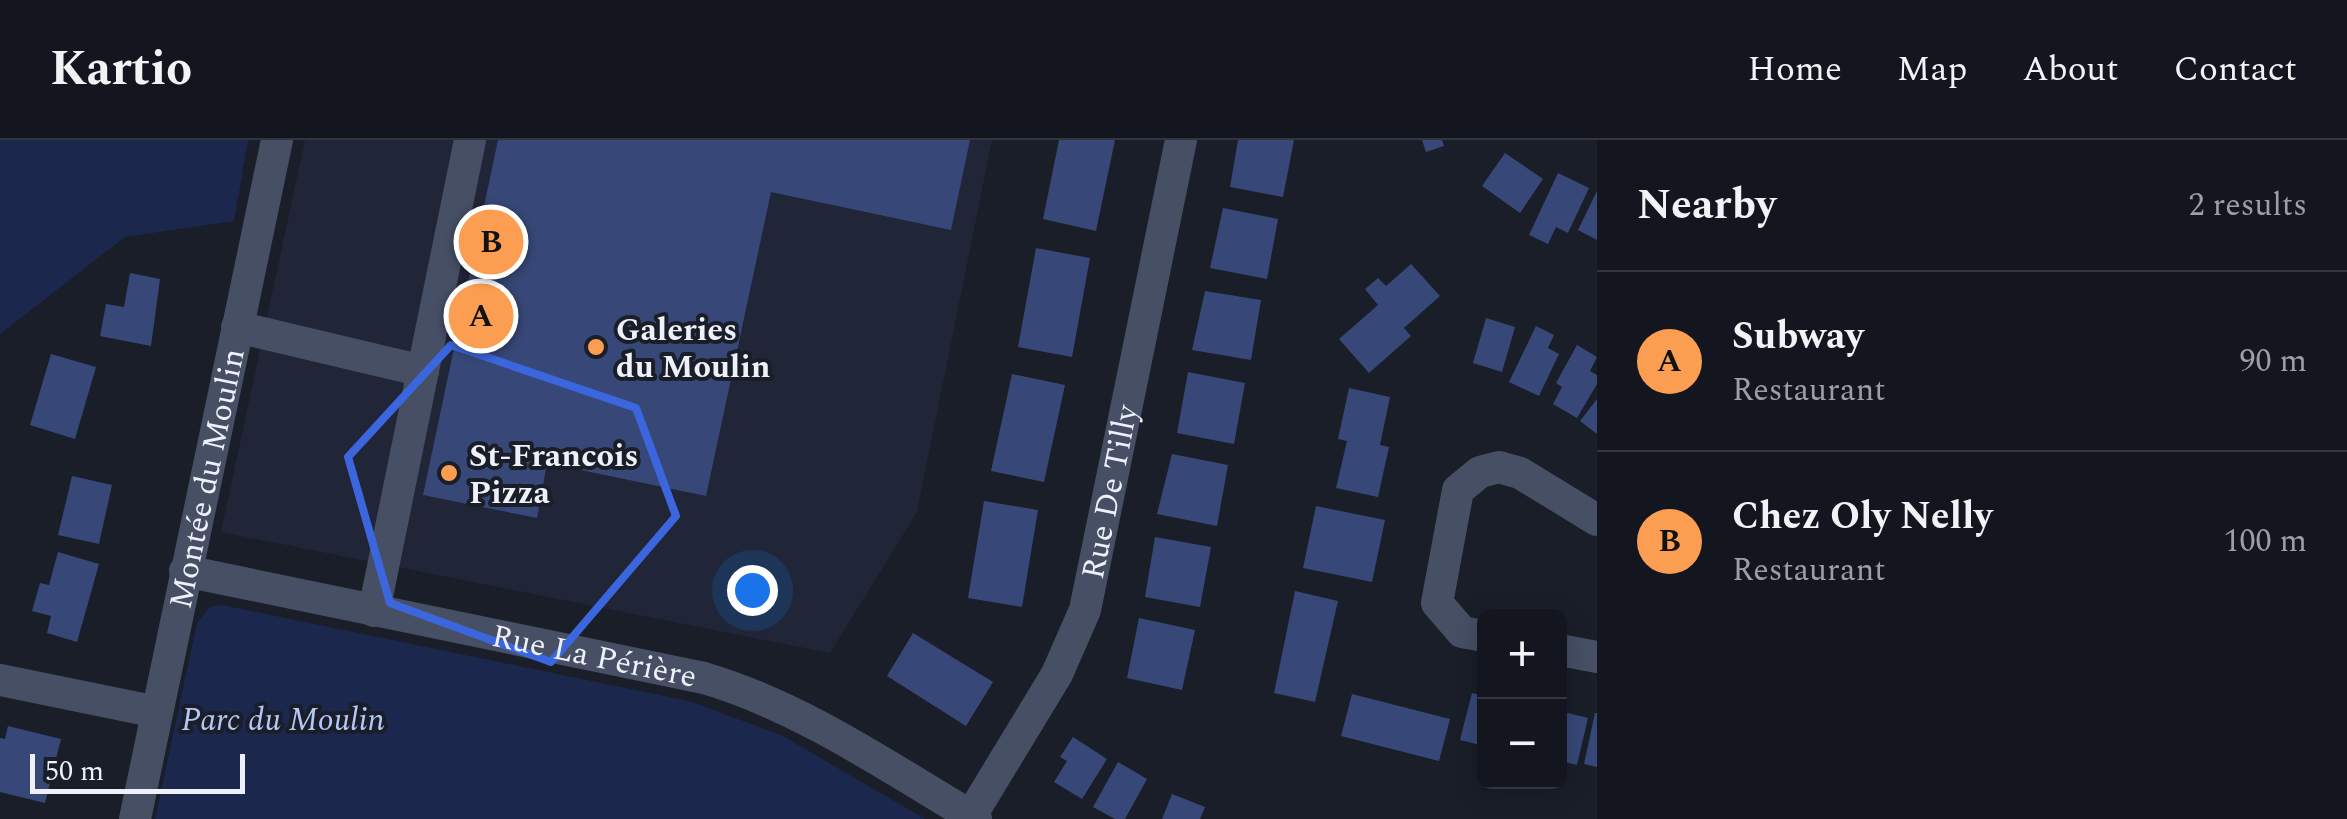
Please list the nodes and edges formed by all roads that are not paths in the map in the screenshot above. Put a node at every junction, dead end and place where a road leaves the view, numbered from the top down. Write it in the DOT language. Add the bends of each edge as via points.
graph roads {
  1 [pos="276,140"];
  2 [pos="470,140"];
  3 [pos="1181,140"];
  4 [pos="237,327"];
  5 [pos="423,371"];
  6 [pos="1597,520"];
  7 [pos="185,572"];
  8 [pos="374,611"];
  9 [pos="1477,635"];
  10 [pos="1567,651"];
  11 [pos="1597,657"];
  12 [pos="0,680"];
  13 [pos="156,712"];
  14 [pos="972,818"];
  15 [pos="135,819"];
  1 -- 4 [label="street, Montée du Moulin"];
  2 -- 5 [label="street"];
  3 -- 14 [label="street, Rue De Tilly" via="1085,610 1057,674"];
  4 -- 5 [label="street"];
  4 -- 7 [label="street, Montée du Moulin"];
  5 -- 8 [label="street"];
  6 -- 9 [label="street" via="1520,473 1498,467 1458,490 1437,603 1462,632"];
  7 -- 8 [label="street, Rue La Périère"];
  7 -- 13 [label="street, Montée du Moulin"];
  8 -- 14 [label="street, Rue La Périère" via="737,688 803,717"];
  10 -- 11 [label="street"];
  12 -- 13 [label="street"];
  13 -- 15 [label="street, Montée du Moulin"];
}
